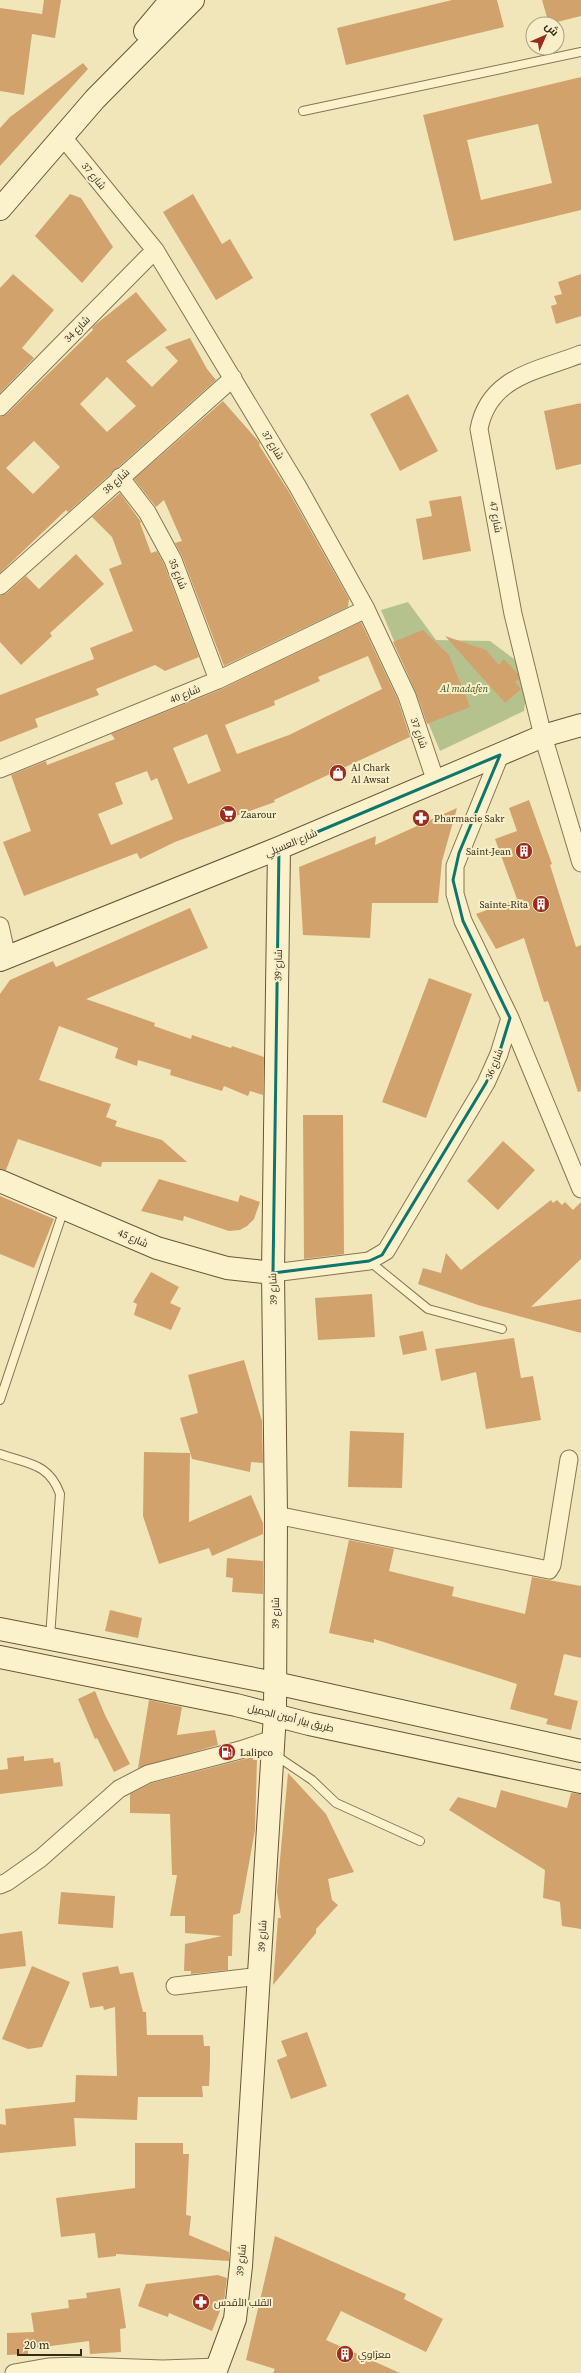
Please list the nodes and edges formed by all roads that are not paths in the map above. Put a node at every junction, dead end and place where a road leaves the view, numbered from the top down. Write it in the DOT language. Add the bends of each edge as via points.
graph roads {
  1 [pos="171,0"];
  2 [pos="193,0"];
  3 [pos="581,52"];
  4 [pos="95,99"];
  5 [pos="303,111"];
  6 [pos="62,136"];
  7 [pos="0,209"];
  8 [pos="155,250"];
  9 [pos="581,354"];
  10 [pos="233,378"];
  11 [pos="0,408"];
  12 [pos="120,477"];
  13 [pos="0,586"];
  14 [pos="366,609"];
  15 [pos="218,680"];
  16 [pos="581,725"];
  17 [pos="543,736"];
  18 [pos="500,755"];
  19 [pos="0,769"];
  20 [pos="436,782"];
  21 [pos="279,848"];
  22 [pos="580,854"];
  23 [pos="0,926"];
  24 [pos="4,958"];
  25 [pos="510,1018"];
  26 [pos="0,1181"];
  27 [pos="581,1189"];
  28 [pos="65,1208"];
  29 [pos="369,1261"];
  30 [pos="273,1274"];
  31 [pos="502,1329"];
  32 [pos="0,1400"];
  33 [pos="0,1454"];
  34 [pos="569,1459"];
  35 [pos="276,1515"];
  36 [pos="0,1629"];
  37 [pos="50,1640"];
  38 [pos="0,1657"];
  39 [pos="275,1683"];
  40 [pos="275,1714"];
  41 [pos="273,1746"];
  42 [pos="581,1751"];
  43 [pos="581,1782"];
  44 [pos="420,1841"];
  45 [pos="0,1885"];
  46 [pos="260,1976"];
  47 [pos="175,1986"];
  48 [pos="216,2370"];
  49 [pos="14,2373"];
  1 -- 4 [label="street" via="137,40"];
  2 -- 4 [label="street"];
  3 -- 5 [label="lane"];
  4 -- 6 [label="street"];
  6 -- 7 [label="street"];
  6 -- 8 [label="street, شارع 37"];
  8 -- 10 [label="street, شارع 37"];
  8 -- 11 [label="street, شارع 34"];
  9 -- 17 [label="street, شارع 47" via="516,379 499,389 488,402 479,428 513,614"];
  10 -- 12 [label="street, شارع 38"];
  10 -- 14 [label="street, شارع 37"];
  12 -- 13 [label="street, شارع 38"];
  12 -- 15 [label="street, شارع 35" via="147,512 173,560"];
  14 -- 15 [label="street, شارع 40"];
  14 -- 20 [label="street, شارع 37" via="406,696"];
  15 -- 19 [label="street, شارع 40"];
  16 -- 17 [label="street, شارع العسيلي"];
  17 -- 18 [label="street, شارع العسيلي"];
  17 -- 22 [label="street, شارع 47"];
  18 -- 20 [label="street, شارع العسيلي"];
  18 -- 25 [label="street" via="459,853 453,880 463,921"];
  20 -- 21 [label="street, شارع العسيلي"];
  21 -- 24 [label="street, شارع العسيلي"];
  21 -- 30 [label="street, شارع 39"];
  23 -- 24 [label="street"];
  25 -- 27 [label="street"];
  25 -- 29 [label="street, شارع 36" via="499,1054 486,1083 390,1246 382,1255"];
  26 -- 28 [label="street, شارع 45"];
  28 -- 30 [label="street, شارع 45" via="157,1248 226,1268"];
  28 -- 32 [label="lane"];
  29 -- 30 [label="street, شارع 36"];
  29 -- 31 [label="lane" via="428,1309"];
  30 -- 35 [label="street, شارع 39"];
  33 -- 37 [label="lane" via="43,1468 55,1479 60,1494"];
  34 -- 35 [label="street" via="552,1565 549,1570"];
  35 -- 39 [label="street, شارع 39"];
  36 -- 37 [label="street"];
  37 -- 39 [label="street"];
  38 -- 40 [label="street, طريق بيار أمين الجميل"];
  39 -- 40 [label="street, شارع 39"];
  39 -- 42 [label="street"];
  40 -- 41 [label="street, شارع 39"];
  40 -- 43 [label="street, طريق بيار أمين الجميل" via="309,1724"];
  41 -- 44 [label="lane" via="336,1803"];
  41 -- 45 [label="street" via="240,1750 134,1780 41,1858"];
  41 -- 46 [label="street, شارع 39"];
  46 -- 47 [label="street"];
  46 -- 48 [label="street, شارع 39" via="235,2319"];
  48 -- 49 [label="street" via="72,2366"];
}
